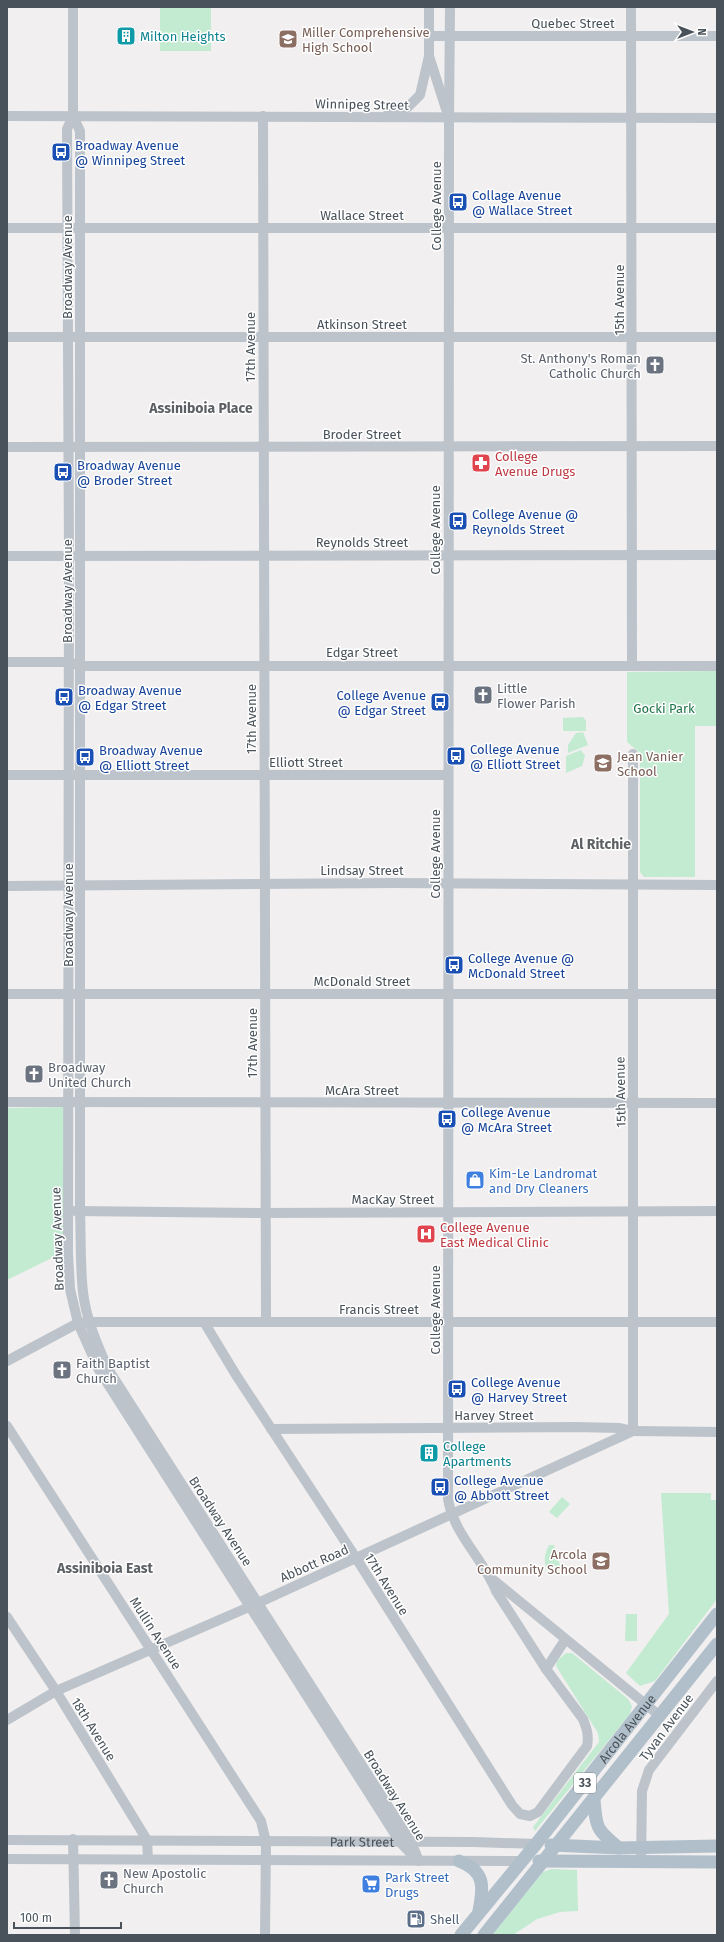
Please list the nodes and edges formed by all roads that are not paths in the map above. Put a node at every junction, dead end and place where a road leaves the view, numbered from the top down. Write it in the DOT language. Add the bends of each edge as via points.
graph roads {
  1 [pos="73,7"];
  2 [pos="429,7"];
  3 [pos="450,7"];
  4 [pos="631,7"];
  5 [pos="429,36"];
  6 [pos="450,36"];
  7 [pos="631,36"];
  8 [pos="717,36"];
  9 [pos="429,56"];
  10 [pos="7,116"];
  11 [pos="73,116"];
  12 [pos="263,116"];
  13 [pos="382,116"];
  14 [pos="631,118"];
  15 [pos="717,118"];
  16 [pos="449,119"];
  17 [pos="80,227"];
  18 [pos="7,228"];
  19 [pos="68,228"];
  20 [pos="263,228"];
  21 [pos="449,228"];
  22 [pos="632,228"];
  23 [pos="717,228"];
  24 [pos="448,336"];
  25 [pos="7,337"];
  26 [pos="69,337"];
  27 [pos="80,337"];
  28 [pos="263,337"];
  29 [pos="717,337"];
  30 [pos="632,338"];
  31 [pos="448,446"];
  32 [pos="717,446"];
  33 [pos="7,447"];
  34 [pos="632,447"];
  35 [pos="69,448"];
  36 [pos="80,448"];
  37 [pos="264,448"];
  38 [pos="448,555"];
  39 [pos="632,555"];
  40 [pos="717,555"];
  41 [pos="7,556"];
  42 [pos="69,556"];
  43 [pos="80,556"];
  44 [pos="264,556"];
  45 [pos="7,662"];
  46 [pos="68,662"];
  47 [pos="264,665"];
  48 [pos="448,665"];
  49 [pos="81,666"];
  50 [pos="632,666"];
  51 [pos="717,666"];
  52 [pos="633,754"];
  53 [pos="264,775"];
  54 [pos="448,775"];
  55 [pos="7,776"];
  56 [pos="68,776"];
  57 [pos="81,776"];
  58 [pos="264,884"];
  59 [pos="448,884"];
  60 [pos="632,884"];
  61 [pos="717,885"];
  62 [pos="7,886"];
  63 [pos="67,886"];
  64 [pos="81,886"];
  65 [pos="7,994"];
  66 [pos="67,994"];
  67 [pos="81,994"];
  68 [pos="265,994"];
  69 [pos="448,994"];
  70 [pos="633,994"];
  71 [pos="717,994"];
  72 [pos="7,1102"];
  73 [pos="68,1102"];
  74 [pos="81,1102"];
  75 [pos="265,1104"];
  76 [pos="448,1104"];
  77 [pos="632,1104"];
  78 [pos="717,1104"];
  79 [pos="68,1211"];
  80 [pos="80,1211"];
  81 [pos="717,1211"];
  82 [pos="265,1212"];
  83 [pos="448,1212"];
  84 [pos="633,1212"];
  85 [pos="89,1322"];
  86 [pos="204,1322"];
  87 [pos="266,1322"];
  88 [pos="448,1322"];
  89 [pos="633,1322"];
  90 [pos="717,1322"];
  91 [pos="78,1323"];
  92 [pos="7,1361"];
  93 [pos="7,1426"];
  94 [pos="448,1428"];
  95 [pos="271,1429"];
  96 [pos="633,1431"];
  97 [pos="717,1432"];
  98 [pos="451,1513"];
  99 [pos="356,1558"];
  100 [pos="491,1578"];
  101 [pos="253,1605"];
  102 [pos="717,1614"];
  103 [pos="7,1617"];
  104 [pos="566,1640"];
  105 [pos="717,1644"];
  106 [pos="151,1649"];
  107 [pos="546,1669"];
  108 [pos="717,1681"];
  109 [pos="56,1691"];
  110 [pos="646,1705"];
  111 [pos="660,1716"];
  112 [pos="7,1720"];
  113 [pos="559,1784"];
  114 [pos="594,1798"];
  115 [pos="73,1839"];
  116 [pos="7,1840"];
  117 [pos="147,1840"];
  118 [pos="266,1842"];
  119 [pos="400,1842"];
  120 [pos="411,1842"];
  121 [pos="536,1844"];
  122 [pos="557,1846"];
  123 [pos="717,1846"];
  124 [pos="619,1848"];
  125 [pos="641,1848"];
  126 [pos="7,1858"];
  127 [pos="74,1859"];
  128 [pos="148,1859"];
  129 [pos="266,1860"];
  130 [pos="419,1861"];
  131 [pos="459,1861"];
  132 [pos="522,1861"];
  133 [pos="544,1861"];
  134 [pos="717,1862"];
  135 [pos="642,1863"];
  136 [pos="479,1912"];
  137 [pos="75,1935"];
  138 [pos="265,1935"];
  139 [pos="461,1935"];
  140 [pos="484,1935"];
  1 -- 11 [label="street, Broadway Avenue"];
  2 -- 5 [label="street, College Avenue"];
  3 -- 6 [label="street, College Avenue"];
  4 -- 7 [label="street, 15th Avenue"];
  5 -- 6 [label="street, Quebec Street"];
  5 -- 9 [label="street, College Avenue"];
  6 -- 7 [label="street, Quebec Street"];
  6 -- 16 [label="street, College Avenue"];
  7 -- 8 [label="street, Quebec Street"];
  7 -- 14 [label="street, 15th Avenue"];
  9 -- 13 [label="street" via="420,95 408,107"];
  9 -- 16 [label="street, College Avenue"];
  10 -- 11 [label="street, Winnipeg Street"];
  11 -- 12 [label="street, Winnipeg Street"];
  11 -- 17 [label="street, Broadway Avenue" via="80,131"];
  11 -- 19 [label="street, Broadway Avenue" via="67,129"];
  12 -- 13 [label="street, Winnipeg Street"];
  12 -- 20 [label="street, 17th Avenue"];
  13 -- 16 [label="street, Winnipeg Street"];
  14 -- 15 [label="street, Winnipeg Street"];
  14 -- 16 [label="street, Winnipeg Street"];
  14 -- 22 [label="street, 15th Avenue"];
  16 -- 21 [label="street, College Avenue"];
  17 -- 19 [label="street, Wallace Street"];
  17 -- 20 [label="street, Wallace Street"];
  17 -- 27 [label="street, Broadway Avenue"];
  18 -- 19 [label="street, Wallace Street"];
  19 -- 26 [label="street, Broadway Avenue"];
  20 -- 21 [label="street, Wallace Street"];
  20 -- 28 [label="street, 17th Avenue"];
  21 -- 22 [label="street, Wallace Street"];
  21 -- 24 [label="street, College Avenue"];
  22 -- 23 [label="street, Wallace Street"];
  22 -- 30 [label="street, 15th Avenue"];
  24 -- 28 [label="street, Atkinson Street"];
  24 -- 30 [label="street, Atkinson Street"];
  24 -- 31 [label="street, College Avenue"];
  25 -- 26 [label="street, Atkinson Street"];
  26 -- 27 [label="street, Atkinson Street"];
  26 -- 35 [label="street, Broadway Avenue"];
  27 -- 28 [label="street, Atkinson Street"];
  27 -- 36 [label="street, Broadway Avenue"];
  28 -- 37 [label="street, 17th Avenue"];
  29 -- 30 [label="street, Atkinson Street"];
  30 -- 34 [label="street, 15th Avenue"];
  31 -- 34 [label="street, Broder Street"];
  31 -- 37 [label="street, Broder Street"];
  31 -- 38 [label="street, College Avenue"];
  32 -- 34 [label="street, Broder Street"];
  33 -- 35 [label="street, Broder Street"];
  34 -- 39 [label="street, 15th Avenue"];
  35 -- 36 [label="street, Broder Street"];
  35 -- 42 [label="street, Broadway Avenue"];
  36 -- 37 [label="street, Broder Street"];
  36 -- 43 [label="street, Broadway Avenue"];
  37 -- 44 [label="street, 17th Avenue"];
  38 -- 39 [label="street, Reynolds Street"];
  38 -- 44 [label="street, Reynolds Street"];
  38 -- 48 [label="street, College Avenue"];
  39 -- 40 [label="street, Reynolds Street"];
  39 -- 50 [label="street, 15th Avenue"];
  41 -- 42 [label="street, Reynolds Street"];
  42 -- 43 [label="street, Reynolds Street"];
  42 -- 46 [label="street, Broadway Avenue"];
  43 -- 44 [label="street, Reynolds Street"];
  43 -- 49 [label="street, Broadway Avenue"];
  44 -- 47 [label="street, 17th Avenue"];
  45 -- 46 [label="street, Edgar Street"];
  46 -- 49 [label="street, Edgar Street"];
  46 -- 56 [label="street, Broadway Avenue"];
  47 -- 48 [label="street, Edgar Street"];
  47 -- 49 [label="street, Edgar Street"];
  47 -- 53 [label="street, 17th Avenue"];
  48 -- 50 [label="street, Edgar Street"];
  48 -- 54 [label="street, College Avenue"];
  49 -- 57 [label="street, Broadway Avenue"];
  50 -- 51 [label="street, Edgar Street"];
  52 -- 60 [label="street, 15th Avenue"];
  53 -- 54 [label="street, Elliott Street"];
  53 -- 57 [label="street, Elliott Street"];
  53 -- 58 [label="street, 17th Avenue"];
  54 -- 59 [label="street, College Avenue"];
  55 -- 56 [label="street, Elliott Street"];
  56 -- 57 [label="street, Elliott Street"];
  56 -- 63 [label="street, Broadway Avenue"];
  57 -- 64 [label="street, Broadway Avenue"];
  58 -- 59 [label="street, Lindsay Street"];
  58 -- 64 [label="street, Lindsay Street"];
  58 -- 68 [label="street, 17th Avenue"];
  59 -- 60 [label="street, Lindsay Street"];
  59 -- 69 [label="street, College Avenue"];
  60 -- 61 [label="street, Lindsay Street"];
  60 -- 70 [label="street, 15th Avenue"];
  62 -- 63 [label="street, Lindsay Street"];
  63 -- 64 [label="street, Lindsay Street"];
  63 -- 66 [label="street, Broadway Avenue"];
  64 -- 67 [label="street, Broadway Avenue"];
  65 -- 66 [label="street, McDonald Street"];
  66 -- 67 [label="street, McDonald Street"];
  66 -- 73 [label="street, Broadway Avenue"];
  67 -- 68 [label="street, McDonald Street"];
  67 -- 74 [label="street, Broadway Avenue"];
  68 -- 69 [label="street, McDonald Street"];
  68 -- 75 [label="street, 17th Avenue"];
  69 -- 70 [label="street, McDonald Street"];
  69 -- 76 [label="street, College Avenue"];
  70 -- 71 [label="street, McDonald Street"];
  70 -- 77 [label="street, 15th Avenue"];
  72 -- 73 [label="street, McAra Street"];
  73 -- 74 [label="street, McAra Street"];
  73 -- 79 [label="street, Broadway Avenue"];
  74 -- 75 [label="street, McAra Street"];
  74 -- 80 [label="street, Broadway Avenue"];
  75 -- 76 [label="street, McAra Street"];
  75 -- 82 [label="street, 17th Avenue"];
  76 -- 77 [label="street, McAra Street"];
  76 -- 83 [label="street, College Avenue"];
  77 -- 78 [label="street, McAra Street"];
  77 -- 84 [label="street, 15th Avenue"];
  79 -- 80 [label="street, MacKay Street"];
  79 -- 91 [label="street, Broadway Avenue" via="70,1289"];
  80 -- 82 [label="street, MacKay Street"];
  80 -- 85 [label="street, Broadway Avenue" via="83,1293"];
  81 -- 84 [label="street, MacKay Street"];
  82 -- 83 [label="street, MacKay Street"];
  82 -- 87 [label="street, 17th Avenue"];
  83 -- 84 [label="street, MacKay Street"];
  83 -- 88 [label="street, College Avenue"];
  84 -- 89 [label="street, 15th Avenue"];
  85 -- 86 [label="street, Francis Street"];
  85 -- 91 [label="street, Francis Street"];
  85 -- 101 [label="street, Broadway Avenue" via="108,1369"];
  86 -- 87 [label="street, Francis Street"];
  86 -- 95 [label="street, 17th Avenue"];
  87 -- 88 [label="street, Francis Street"];
  88 -- 89 [label="street, Francis Street"];
  88 -- 94 [label="street, College Avenue"];
  89 -- 90 [label="street, Francis Street"];
  89 -- 96 [label="street, 15th Avenue"];
  91 -- 92 [label="street"];
  91 -- 101 [label="street, Broadway Avenue" via="99,1370"];
  93 -- 106 [label="street, Mullin Avenue"];
  94 -- 95 [label="street, Harvey Street"];
  94 -- 96 [label="street, Harvey Street" via="574,1427 620,1428"];
  94 -- 98 [label="street, College Avenue" via="448,1499"];
  95 -- 99 [label="street, 17th Avenue"];
  96 -- 97 [label="street, Harvey Street"];
  96 -- 98 [label="street, Abbott Road"];
  98 -- 99 [label="street, Abbott Road"];
  98 -- 100 [label="street, College Avenue" via="458,1529"];
  99 -- 101 [label="street, Abbott Road"];
  99 -- 113 [label="street, 17th Avenue" via="520,1814 530,1816 538,1812"];
  100 -- 104 [label="street, College Avenue"];
  100 -- 107 [label="street, College Avenue" via="496,1591"];
  101 -- 106 [label="street, Abbott Road"];
  101 -- 119 [label="street, Broadway Avenue"];
  101 -- 120 [label="street, Broadway Avenue"];
  102 -- 110 [label="main road, Arcola Avenue / 33"];
  103 -- 109 [label="street, 18th Avenue"];
  104 -- 107 [label="street"];
  104 -- 110 [label="street, College Avenue"];
  105 -- 111 [label="main road, Arcola Avenue / 33"];
  106 -- 109 [label="street, Abbott Road"];
  106 -- 118 [label="street, Mullin Avenue" via="260,1821"];
  107 -- 113 [label="street, College Avenue" via="583,1720 589,1738 587,1746"];
  108 -- 125 [label="street, Tyvan Avenue" via="649,1770 642,1791"];
  109 -- 112 [label="street, Abbott Road"];
  109 -- 117 [label="street, 18th Avenue"];
  110 -- 111 [label="street, College Avenue"];
  110 -- 121 [label="main road, Arcola Avenue / 33"];
  111 -- 114 [label="main road, Arcola Avenue / 33"];
  114 -- 122 [label="main road, Arcola Avenue / 33"];
  114 -- 124 [label="main road" via="595,1822 600,1832"];
  115 -- 116 [label="street, Park Street"];
  115 -- 117 [label="street, Park Street"];
  115 -- 127 [label="street"];
  117 -- 118 [label="street, Park Street"];
  117 -- 128 [label="street, 18th Avenue"];
  118 -- 119 [label="street, Park Street"];
  118 -- 129 [label="street, Mullin Avenue"];
  119 -- 120 [label="street, Park Street"];
  119 -- 130 [label="street, Broadway Avenue"];
  120 -- 121 [label="street, Park Street"];
  120 -- 130 [label="street, Broadway Avenue"];
  121 -- 122 [label="main road, Park Street"];
  121 -- 132 [label="main road, Arcola Avenue / 33"];
  122 -- 124 [label="main road, Park Street"];
  122 -- 133 [label="main road, Arcola Avenue / 33"];
  123 -- 125 [label="main road, Park Street"];
  124 -- 125 [label="main road, Park Street"];
  125 -- 135 [label="street, Tyvan Avenue"];
  126 -- 127 [label="street, Park Street"];
  127 -- 128 [label="street, Park Street"];
  127 -- 137 [label="street"];
  128 -- 129 [label="street, Park Street"];
  129 -- 130 [label="street, Park Street"];
  129 -- 138 [label="street"];
  130 -- 131 [label="street, Park Street"];
  131 -- 132 [label="street, Park Street"];
  131 -- 136 [label="main road" via="475,1869 479,1874 483,1892"];
  132 -- 133 [label="main road, Park Street"];
  132 -- 136 [label="main road, Arcola Avenue / 33"];
  133 -- 135 [label="main road, Park Street"];
  133 -- 140 [label="main road, Arcola Avenue / 33"];
  134 -- 135 [label="main road, Park Street"];
  136 -- 139 [label="main road, Arcola Avenue / 33"];
}
